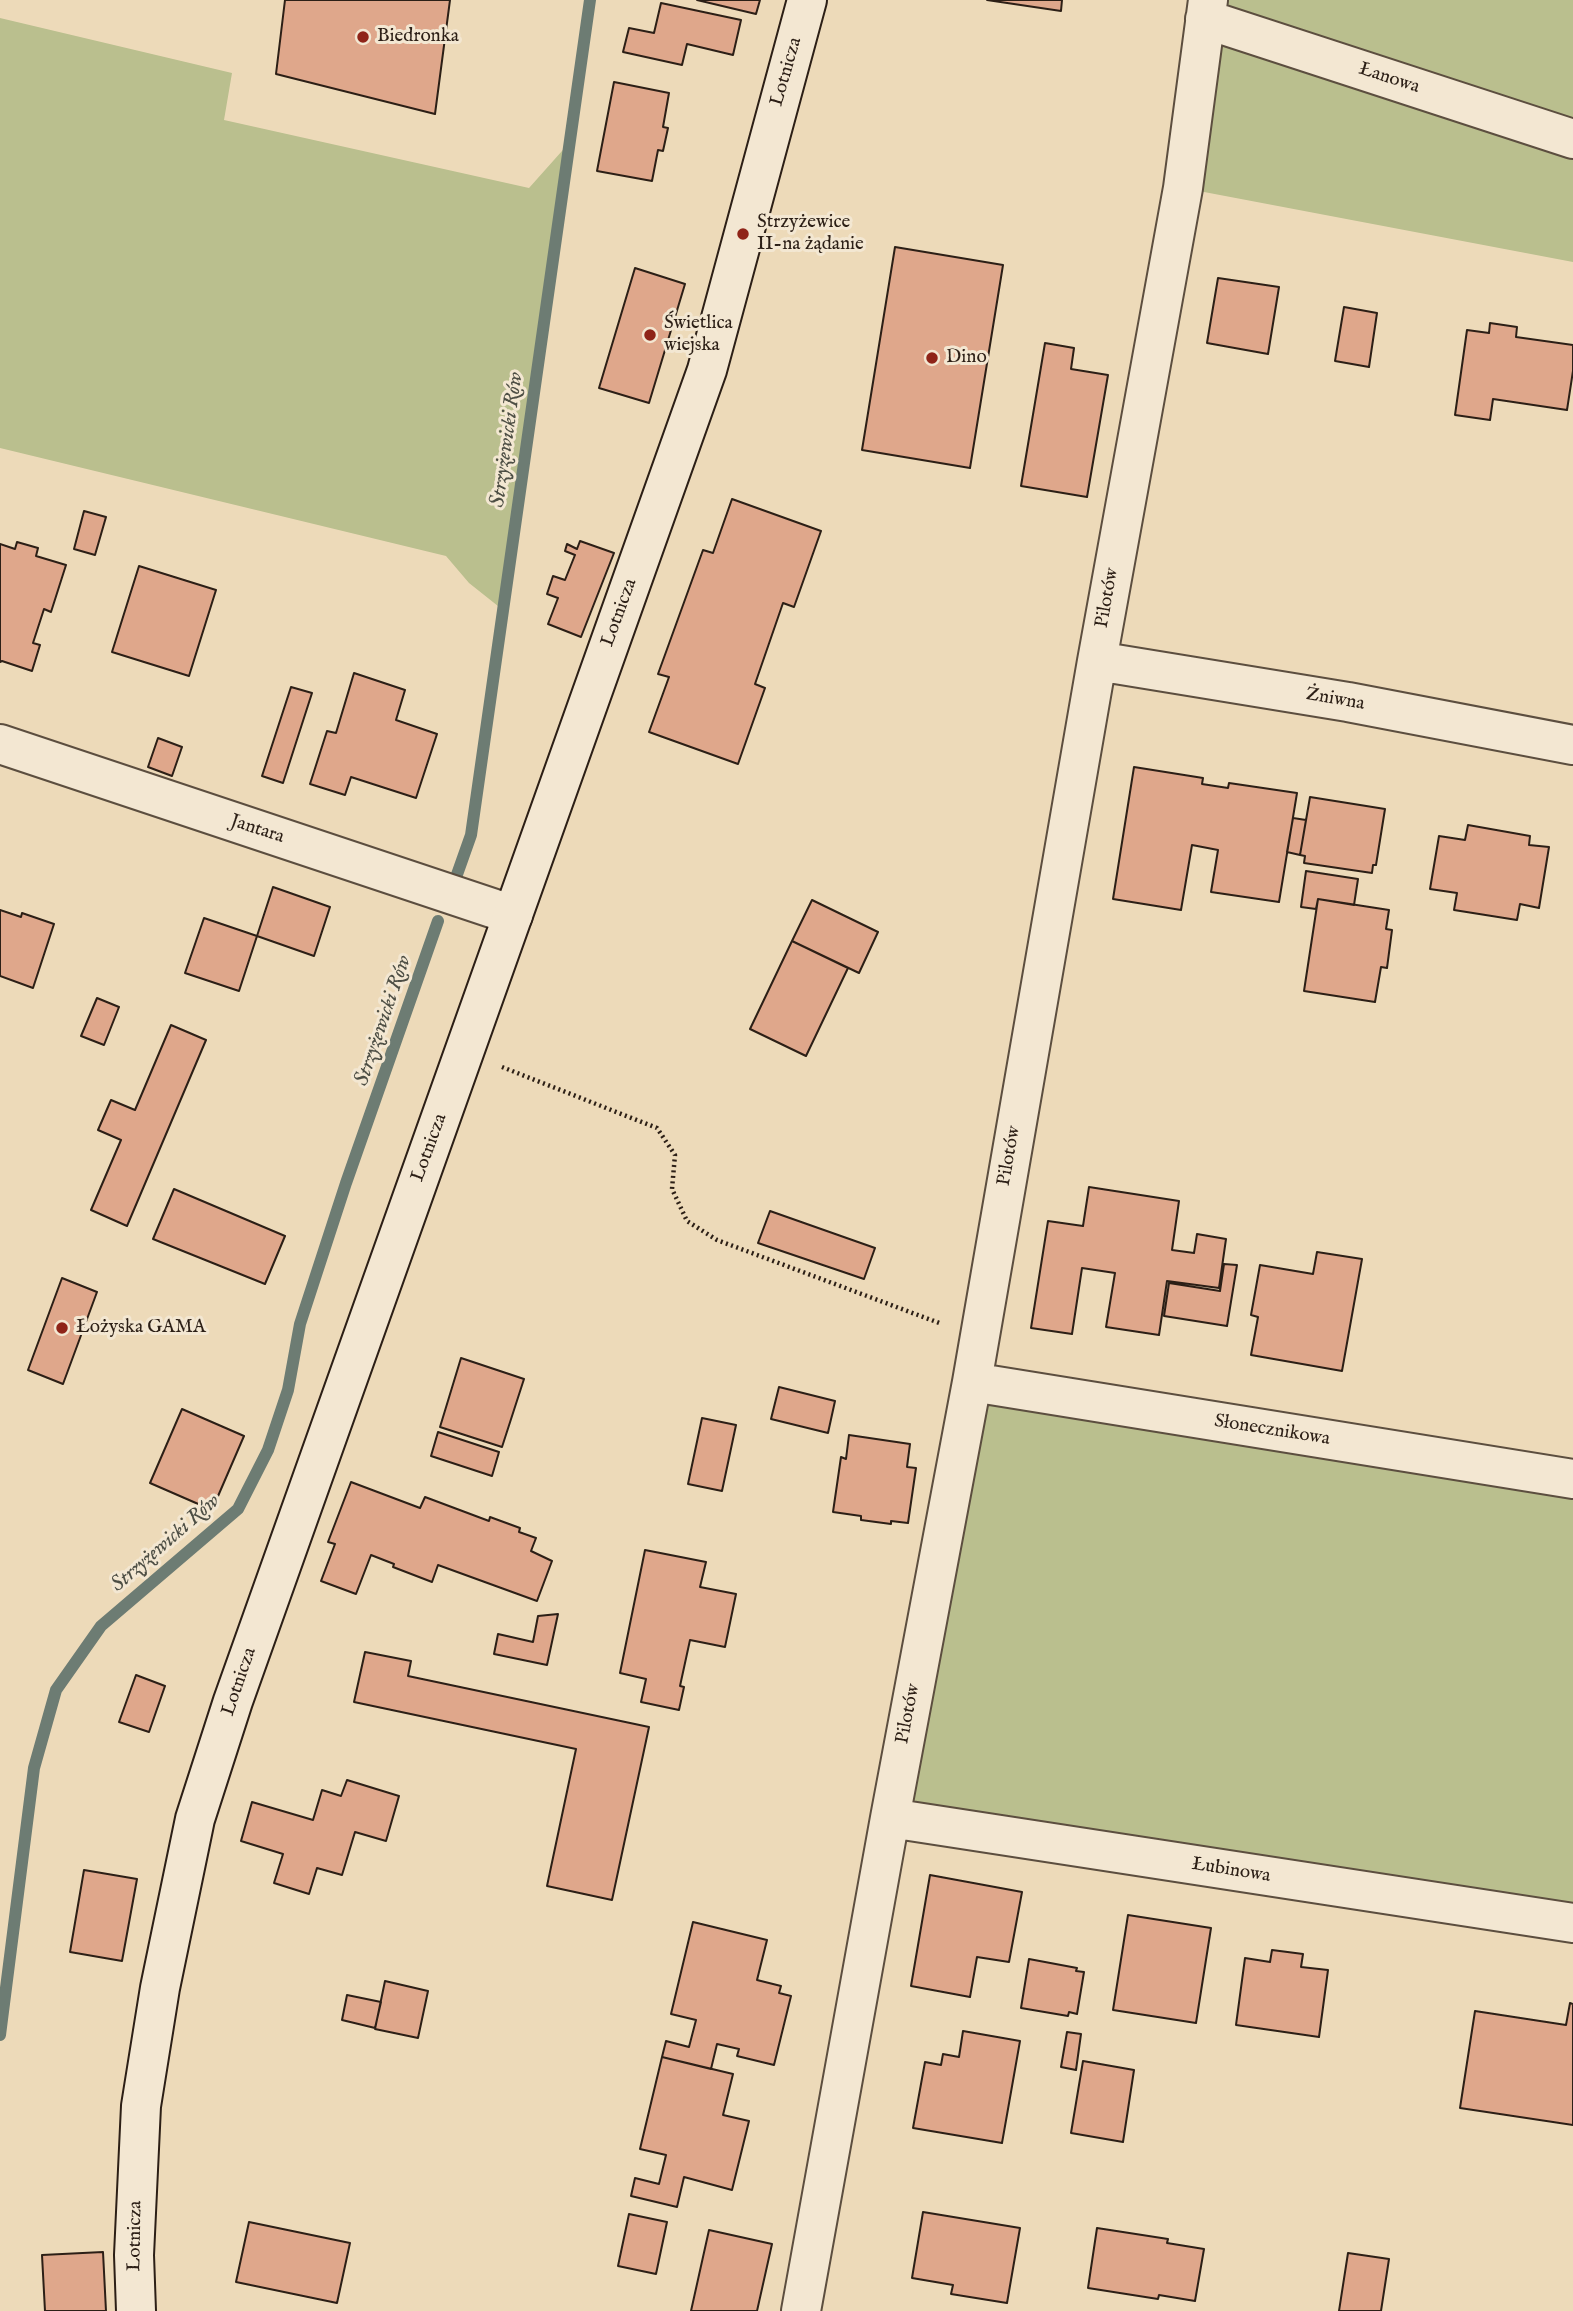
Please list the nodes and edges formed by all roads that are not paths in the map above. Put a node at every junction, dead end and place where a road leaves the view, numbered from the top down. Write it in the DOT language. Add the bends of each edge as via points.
graph roads {
  1 [pos="807,0"];
  2 [pos="1206,10"];
  3 [pos="1573,139"];
  4 [pos="1097,661"];
  5 [pos="0,744"];
  6 [pos="1573,745"];
  7 [pos="513,915"];
  8 [pos="972,1382"];
  9 [pos="1573,1479"];
  10 [pos="890,1818"];
  11 [pos="1573,1923"];
  12 [pos="136,2311"];
  13 [pos="801,2311"];
  1 -- 7 [label="street, Lotnicza" via="707,370"];
  2 -- 3 [label="street, Łanowa"];
  2 -- 4 [label="street, Pilotów" via="1183,188"];
  4 -- 6 [label="street, Żniwna"];
  4 -- 8 [label="street, Pilotów"];
  5 -- 7 [label="street, Jantara"];
  7 -- 12 [label="street, Lotnicza" via="195,1819 141,2106"];
  8 -- 9 [label="street, Słonecznikowa"];
  8 -- 10 [label="street, Pilotów"];
  10 -- 11 [label="street, Łubinowa"];
  10 -- 13 [label="street, Pilotów"];
}
